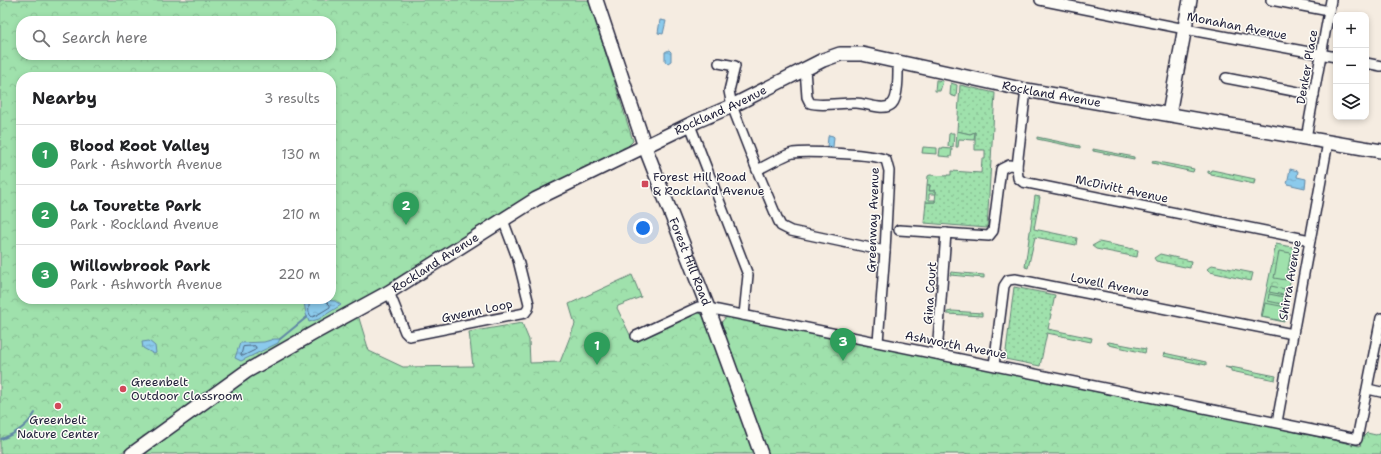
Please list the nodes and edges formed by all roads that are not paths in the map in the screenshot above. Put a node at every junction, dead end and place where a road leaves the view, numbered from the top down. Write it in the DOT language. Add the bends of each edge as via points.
graph roads {
  1 [pos="596,0"];
  2 [pos="1040,0"];
  3 [pos="1190,0"];
  4 [pos="1271,0"];
  5 [pos="1331,0"];
  6 [pos="1329,11"];
  7 [pos="1185,29"];
  8 [pos="1321,54"];
  9 [pos="1333,56"];
  10 [pos="898,62"];
  11 [pos="719,63"];
  12 [pos="1369,64"];
  13 [pos="1381,66"];
  14 [pos="805,69"];
  15 [pos="1226,78"];
  16 [pos="1026,90"];
  17 [pos="1314,95"];
  18 [pos="732,106"];
  19 [pos="1169,114"];
  20 [pos="690,125"];
  21 [pos="1306,138"];
  22 [pos="1328,142"];
  23 [pos="645,147"];
  24 [pos="1381,151"];
  25 [pos="1017,166"];
  26 [pos="757,170"];
  27 [pos="504,220"];
  28 [pos="899,230"];
  29 [pos="946,233"];
  30 [pos="1310,240"];
  31 [pos="885,251"];
  32 [pos="389,292"];
  33 [pos="708,308"];
  34 [pos="744,315"];
  35 [pos="1381,318"];
  36 [pos="1293,334"];
  37 [pos="636,336"];
  38 [pos="878,342"];
  39 [pos="937,354"];
  40 [pos="994,365"];
  41 [pos="1368,389"];
  42 [pos="1381,392"];
  43 [pos="1277,422"];
  44 [pos="132,454"];
  45 [pos="761,454"];
  1 -- 23 [label="street, Forest Hill Road"];
  2 -- 7 [label="street, Monahan Avenue"];
  3 -- 7 [label="street"];
  4 -- 6 [label="street"];
  5 -- 6 [label="street, Denker Place"];
  6 -- 8 [label="street, Denker Place"];
  7 -- 8 [label="street, Monahan Avenue"];
  7 -- 19 [label="street"];
  8 -- 9 [label="street, Monahan Avenue"];
  8 -- 17 [label="street, Denker Place"];
  10 -- 14 [label="street, Rockland Avenue" via="847,53 832,56"];
  10 -- 14 [label="street" via="896,96 893,103 886,107 856,103 810,103 807,97"];
  10 -- 16 [label="street, Rockland Avenue"];
  11 -- 18 [label="street" via="735,66 729,91"];
  12 -- 13 [label="street"];
  14 -- 18 [label="street, Rockland Avenue"];
  15 -- 17 [label="street"];
  16 -- 19 [label="street, Rockland Avenue"];
  16 -- 25 [label="street"];
  17 -- 21 [label="street, Denker Place"];
  18 -- 20 [label="street, Rockland Avenue"];
  18 -- 26 [label="street"];
  19 -- 21 [label="street, Rockland Avenue"];
  20 -- 23 [label="street, Rockland Avenue"];
  20 -- 34 [label="street" via="748,275"];
  21 -- 22 [label="street, Rockland Avenue"];
  22 -- 24 [label="street, Rockland Avenue"];
  22 -- 30 [label="street, Shirra Avenue"];
  23 -- 27 [label="street, Rockland Avenue" via="536,199"];
  23 -- 33 [label="street, Forest Hill Road"];
  25 -- 29 [label="street" via="1009,165 1001,169 992,234 986,236"];
  25 -- 30 [label="street, McDivitt Avenue" via="1018,178 1023,182"];
  26 -- 31 [label="street" via="781,226"];
  26 -- 31 [label="street, Greenway Avenue" via="792,153 830,153 886,160 889,171"];
  27 -- 32 [label="street, Rockland Avenue"];
  27 -- 32 [label="street, Gwenn Loop" via="518,260 529,304 525,313 409,336 404,332"];
  28 -- 29 [label="street"];
  29 -- 39 [label="street, Gina Court"];
  30 -- 36 [label="street, Shirra Avenue"];
  31 -- 38 [label="street, Greenway Avenue"];
  32 -- 44 [label="street, Rockland Avenue" via="247,371"];
  33 -- 34 [label="street, Ashworth Avenue"];
  33 -- 37 [label="street, Ashworth Avenue" via="698,307"];
  33 -- 45 [label="street, Forest Hill Road"];
  34 -- 38 [label="street, Ashworth Avenue"];
  35 -- 41 [label="street"];
  36 -- 40 [label="street, Lovell Avenue" via="1015,279 1008,280 1004,286"];
  36 -- 43 [label="street, Shirra Avenue"];
  38 -- 39 [label="street, Ashworth Avenue"];
  39 -- 40 [label="street, Ashworth Avenue"];
  40 -- 43 [label="street, Ashworth Avenue"];
  41 -- 42 [label="street"];
  41 -- 43 [label="street, Ashworth Avenue" via="1357,439"];
}
